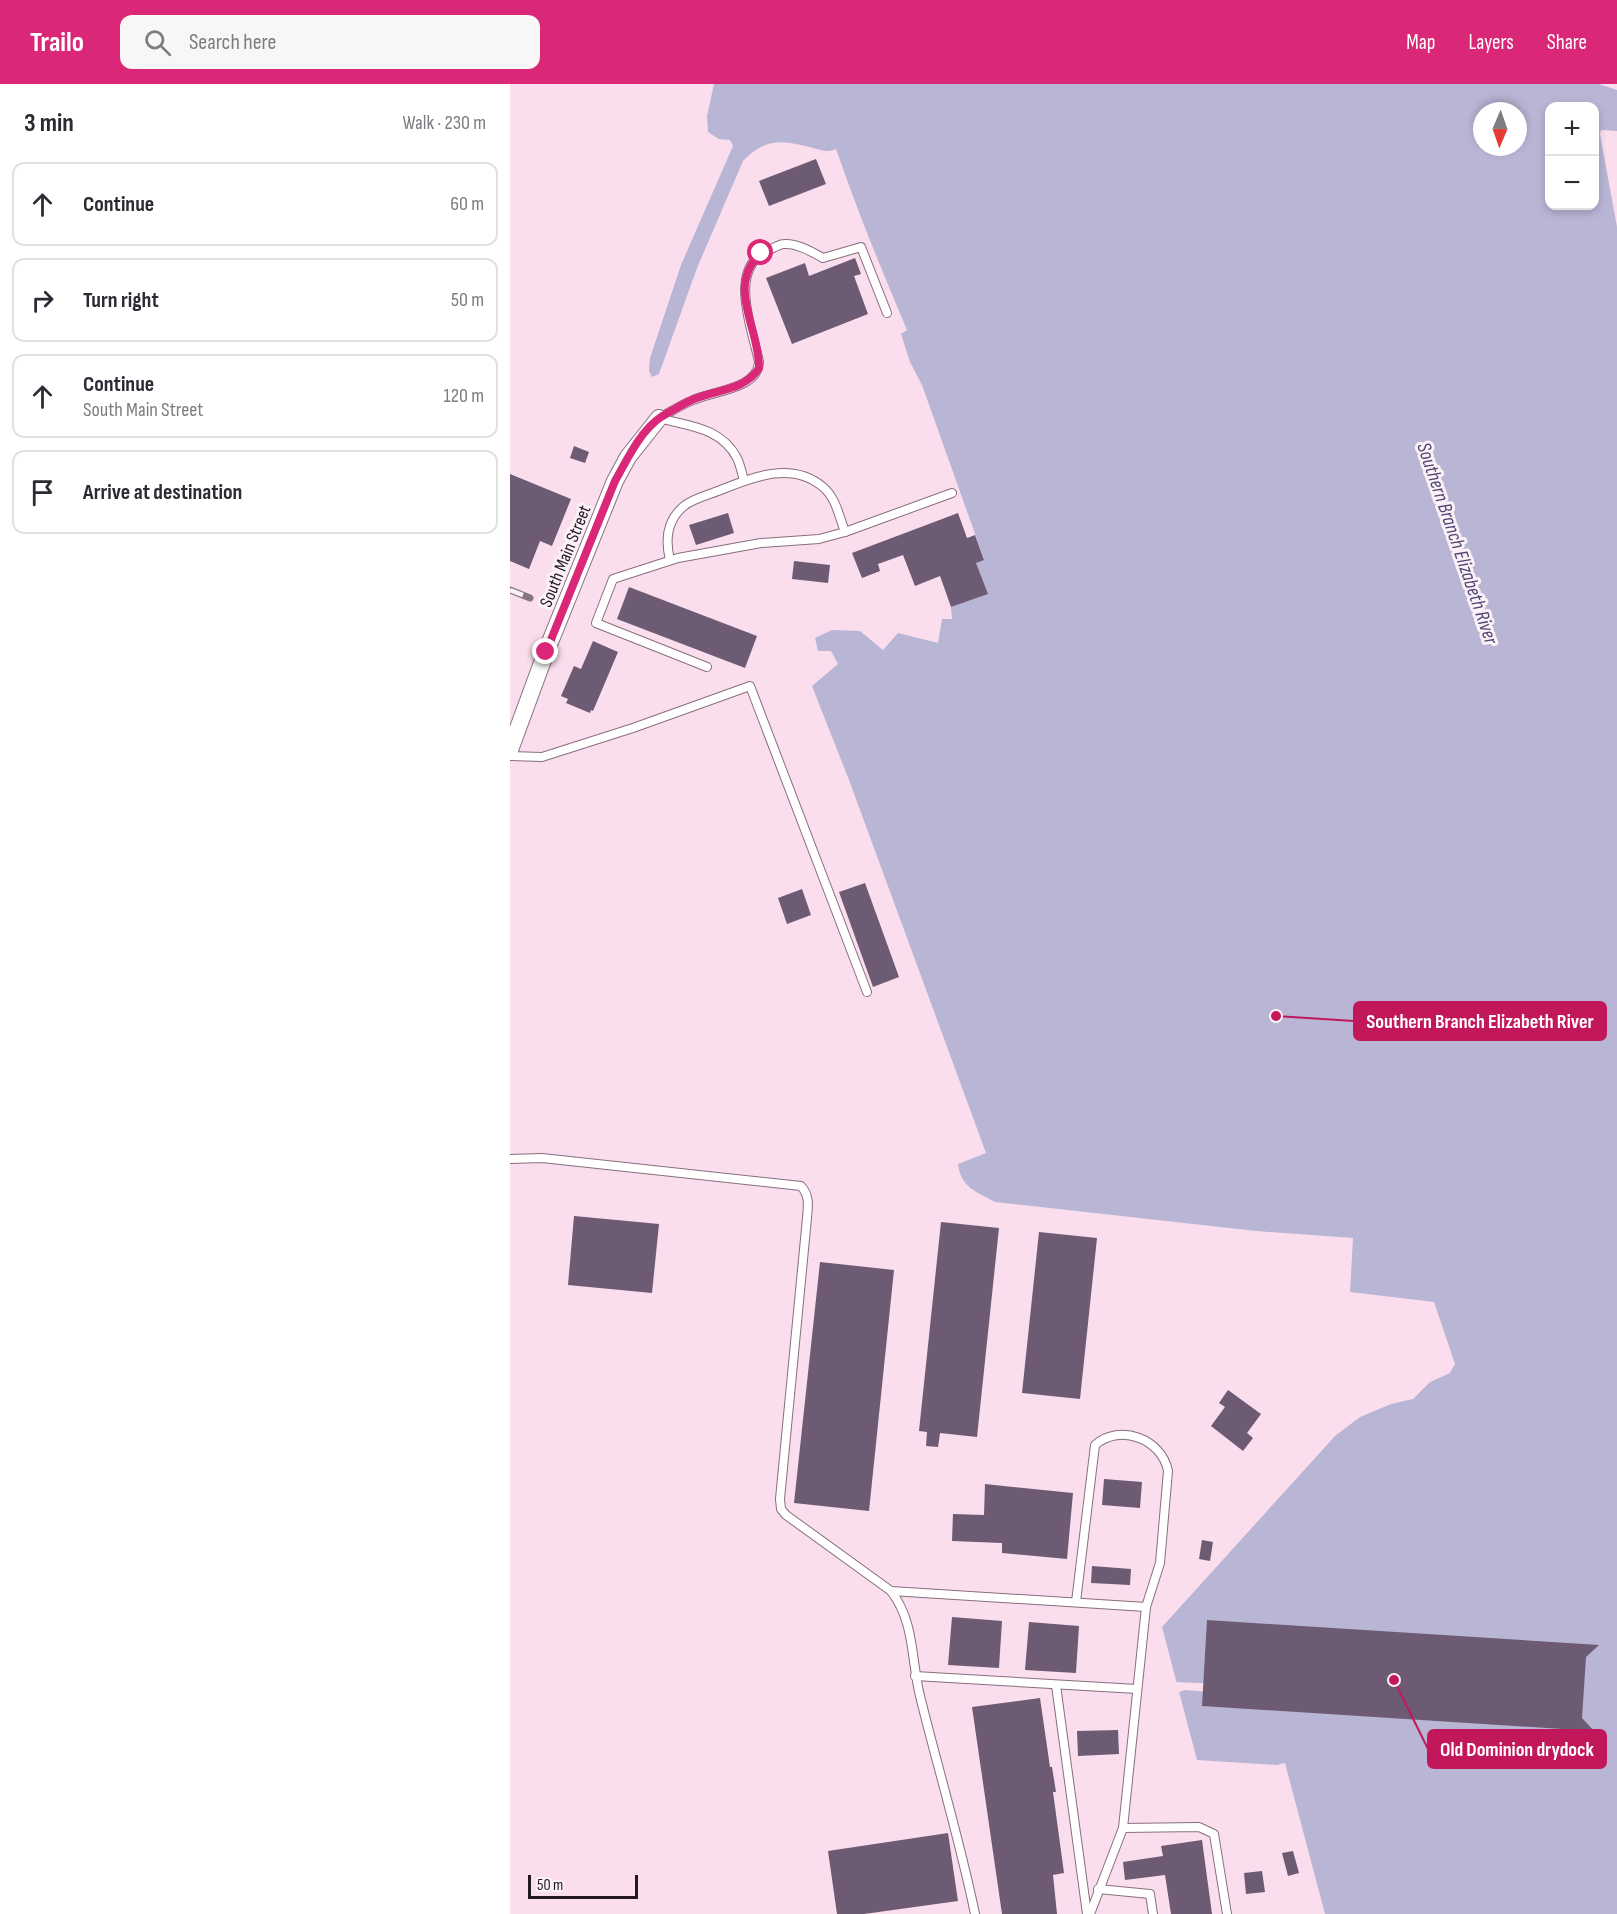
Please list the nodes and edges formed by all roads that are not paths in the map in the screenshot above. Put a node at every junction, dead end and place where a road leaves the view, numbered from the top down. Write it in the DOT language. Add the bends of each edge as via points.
graph roads {
  1 [pos="887,313"];
  2 [pos="659,418"];
  3 [pos="744,481"];
  4 [pos="952,493"];
  5 [pos="845,532"];
  6 [pos="670,560"];
  7 [pos="707,667"];
  8 [pos="510,750"];
  9 [pos="510,756"];
  10 [pos="867,992"];
  11 [pos="510,1159"];
  12 [pos="891,1591"];
  13 [pos="1076,1602"];
  14 [pos="1146,1607"];
  15 [pos="915,1676"];
  16 [pos="1056,1685"];
  17 [pos="1137,1689"];
  18 [pos="1123,1828"];
  19 [pos="1098,1889"];
  20 [pos="975,1914"];
  21 [pos="1088,1914"];
  22 [pos="1153,1914"];
  23 [pos="1227,1914"];
  1 -- 2 [label="lane" via="861,247 823,258 804,248 783,244 761,253 751,262 744,289 759,362 755,376"];
  2 -- 3 [label="lane" via="704,428 721,438 737,458"];
  2 -- 8 [label="street, South Main Street" via="628,457 615,481"];
  3 -- 5 [label="lane" via="788,472 806,476 832,496"];
  3 -- 6 [label="lane" via="685,505 667,534"];
  4 -- 5 [label="lane"];
  5 -- 6 [label="lane"];
  6 -- 7 [label="lane" via="613,579 596,623"];
  9 -- 10 [label="lane" via="542,757 750,686"];
  11 -- 12 [label="lane" via="542,1158 794,1184 807,1192 779,1504 786,1515"];
  12 -- 13 [label="lane"];
  12 -- 15 [label="lane" via="909,1627"];
  13 -- 14 [label="lane"];
  13 -- 14 [label="lane" via="1095,1445 1114,1435 1143,1438 1153,1443 1166,1460 1160,1563"];
  14 -- 17 [label="lane"];
  15 -- 16 [label="lane"];
  15 -- 20 [label="lane"];
  16 -- 17 [label="lane"];
  16 -- 21 [label="lane"];
  17 -- 18 [label="lane"];
  18 -- 19 [label="lane"];
  18 -- 23 [label="lane" via="1199,1827 1214,1834"];
  19 -- 21 [label="lane"];
  19 -- 22 [label="lane" via="1149,1894"];
}
